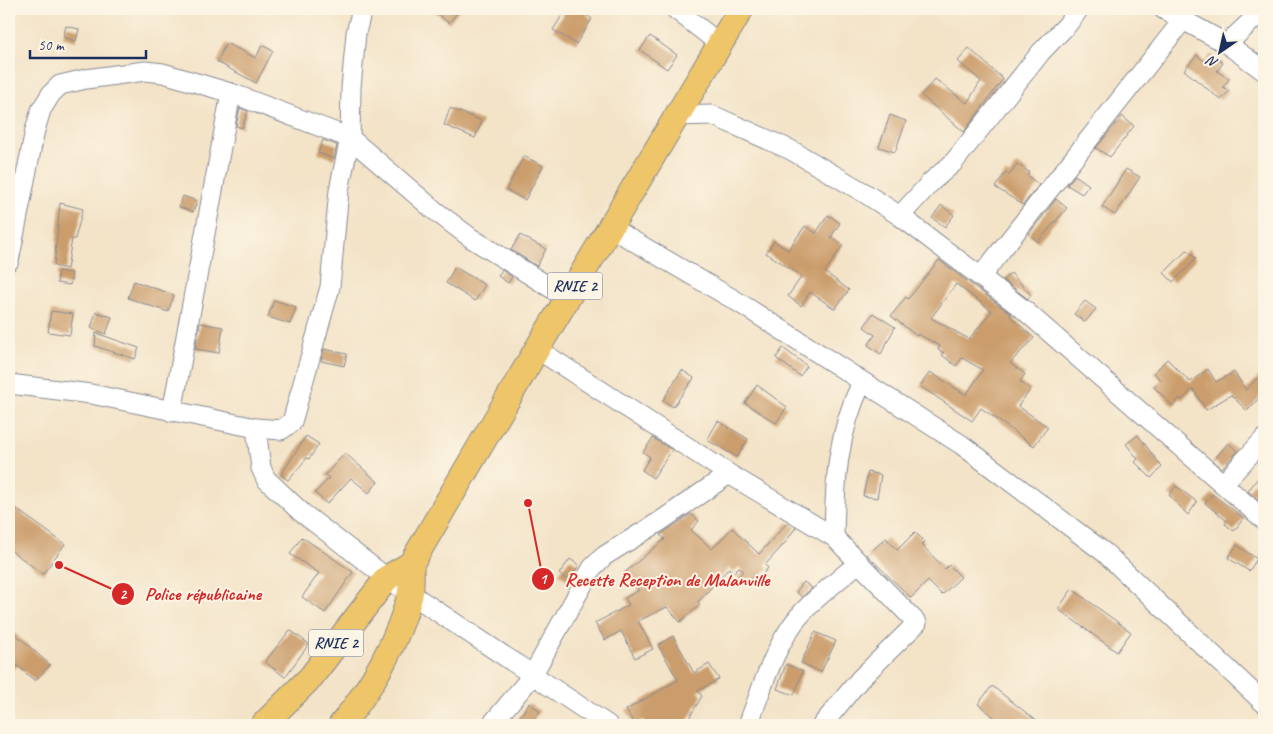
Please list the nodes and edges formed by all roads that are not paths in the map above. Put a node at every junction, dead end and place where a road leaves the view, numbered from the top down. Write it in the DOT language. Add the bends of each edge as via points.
graph roads {
  1 [pos="362,9"];
  2 [pos="675,9"];
  3 [pos="741,9"];
  4 [pos="1079,9"];
  5 [pos="1163,9"];
  6 [pos="1264,9"];
  7 [pos="1183,20"];
  8 [pos="720,44"];
  9 [pos="1227,44"];
  10 [pos="1264,71"];
  11 [pos="231,93"];
  12 [pos="676,116"];
  13 [pos="350,138"];
  14 [pos="900,216"];
  15 [pos="611,228"];
  16 [pos="9,261"];
  17 [pos="981,276"];
  18 [pos="568,298"];
  19 [pos="537,349"];
  20 [pos="862,382"];
  21 [pos="9,384"];
  22 [pos="172,412"];
  23 [pos="256,428"];
  24 [pos="1264,439"];
  25 [pos="729,474"];
  26 [pos="1224,484"];
  27 [pos="1264,520"];
  28 [pos="834,537"];
  29 [pos="858,563"];
  30 [pos="412,564"];
  31 [pos="387,578"];
  32 [pos="410,592"];
  33 [pos="532,676"];
  34 [pos="1264,703"];
  35 [pos="263,725"];
  36 [pos="341,725"];
  37 [pos="491,725"];
  38 [pos="608,725"];
  39 [pos="748,725"];
  40 [pos="822,725"];
  1 -- 13 [label="street" via="356,34"];
  2 -- 8 [label="street"];
  3 -- 8 [label="main road, RNIE 2 / RNIE 2"];
  4 -- 14 [label="street" via="1040,52 953,163"];
  5 -- 7 [label="street"];
  6 -- 9 [label="street"];
  7 -- 9 [label="street"];
  7 -- 17 [label="street"];
  8 -- 12 [label="main road, RNIE 2 / RNIE 2"];
  9 -- 10 [label="street"];
  11 -- 13 [label="street"];
  11 -- 16 [label="street" via="163,73 145,71 60,85 41,110"];
  11 -- 22 [label="street"];
  12 -- 14 [label="street" via="712,115 791,150"];
  12 -- 15 [label="main road, RNIE 2 / RNIE 2"];
  13 -- 18 [label="street" via="471,238"];
  13 -- 23 [label="street" via="339,190 330,287 296,414 292,422 281,430"];
  14 -- 17 [label="street"];
  15 -- 18 [label="main road, RNIE 2 / RNIE 2"];
  15 -- 20 [label="street" via="738,302"];
  17 -- 26 [label="street"];
  18 -- 19 [label="main road, RNIE 2 / RNIE 2"];
  19 -- 25 [label="street"];
  19 -- 30 [label="main road, RNIE 2 / RNIE 2"];
  20 -- 28 [label="street" via="840,444"];
  20 -- 34 [label="street" via="962,445 1104,553"];
  21 -- 22 [label="street" via="91,394"];
  22 -- 23 [label="street"];
  23 -- 31 [label="street" via="261,468 274,488"];
  24 -- 26 [label="street"];
  25 -- 28 [label="street"];
  25 -- 33 [label="street" via="604,556 592,568"];
  26 -- 27 [label="street"];
  28 -- 29 [label="street"];
  29 -- 39 [label="street" via="806,609 789,629 774,657"];
  29 -- 40 [label="street" via="917,623 860,679"];
  30 -- 31 [label="main road, RNIE 2"];
  30 -- 32 [label="main road, RNIE 2"];
  31 -- 32 [label="street"];
  31 -- 35 [label="main road, RNIE 2" via="310,677"];
  32 -- 33 [label="street"];
  32 -- 36 [label="main road, RNIE 2" via="403,618 380,666 364,695"];
  33 -- 37 [label="street"];
  33 -- 38 [label="street"];
}
